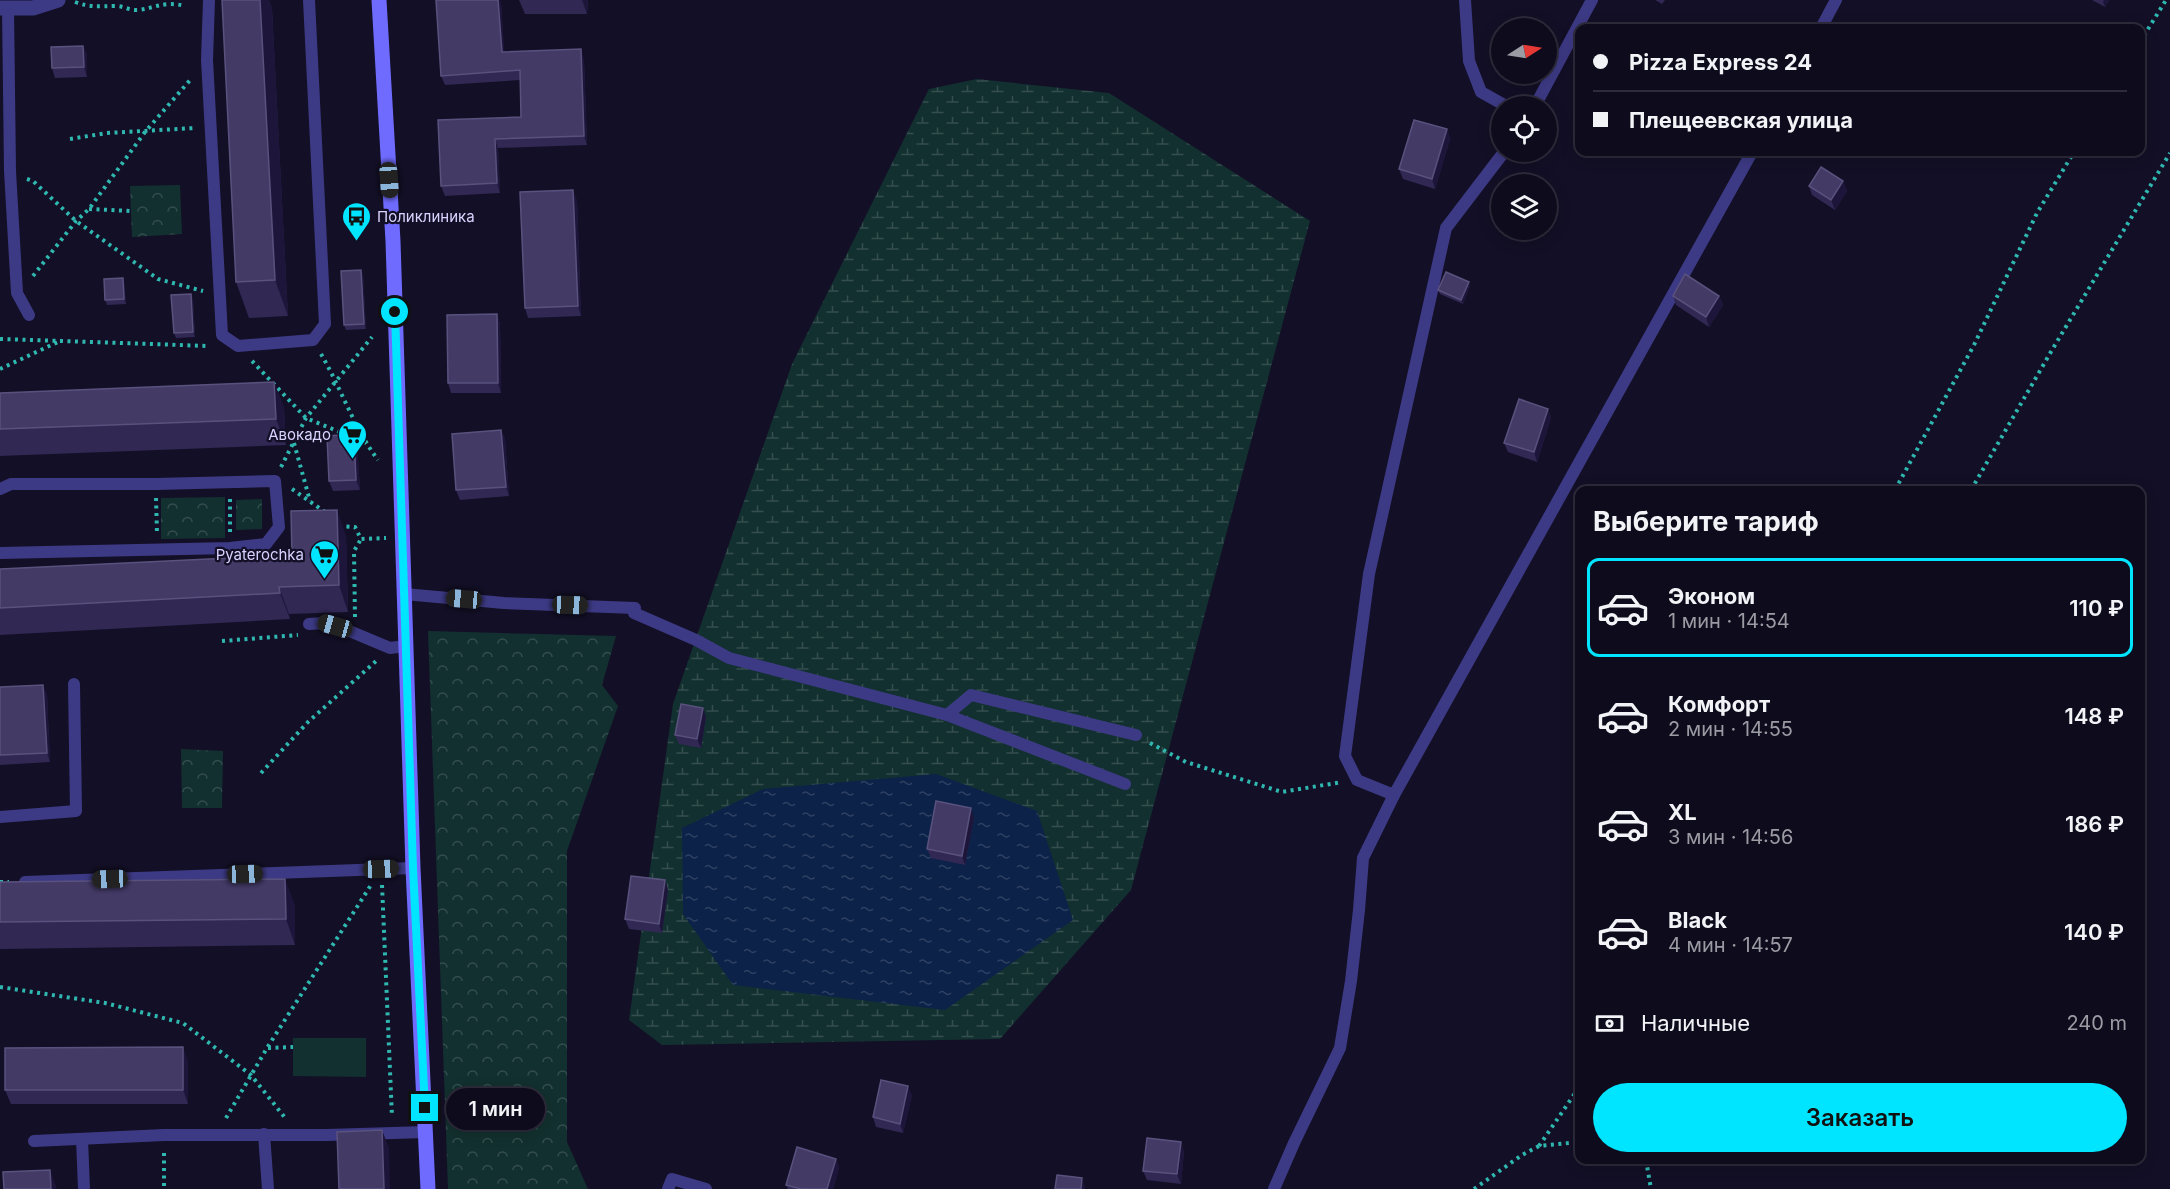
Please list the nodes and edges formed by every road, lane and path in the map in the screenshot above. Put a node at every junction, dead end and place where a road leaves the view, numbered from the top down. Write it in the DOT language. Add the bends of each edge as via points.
graph roads {
  1 [pos="58,0"];
  2 [pos="68,0"];
  3 [pos="209,0"];
  4 [pos="309,0"];
  5 [pos="379,0"];
  6 [pos="1465,0"];
  7 [pos="1592,0"];
  8 [pos="1836,0"];
  9 [pos="2166,0"];
  10 [pos="185,6"];
  11 [pos="4,8"];
  12 [pos="1579,24"];
  13 [pos="1823,24"];
  14 [pos="1575,32"];
  15 [pos="2145,34"];
  16 [pos="207,60"];
  17 [pos="1540,96"];
  18 [pos="1491,98"];
  19 [pos="211,127"];
  20 [pos="145,132"];
  21 [pos="70,139"];
  22 [pos="2170,153"];
  23 [pos="1750,156"];
  24 [pos="2072,156"];
  25 [pos="1496,162"];
  26 [pos="10,171"];
  27 [pos="88,208"];
  28 [pos="131,211"];
  29 [pos="76,221"];
  30 [pos="45,260"];
  31 [pos="220,296"];
  32 [pos="28,315"];
  33 [pos="372,337"];
  34 [pos="0,339"];
  35 [pos="313,340"];
  36 [pos="60,341"];
  37 [pos="238,346"];
  38 [pos="0,369"];
  39 [pos="337,381"];
  40 [pos="306,418"];
  41 [pos="294,443"];
  42 [pos="366,443"];
  43 [pos="378,460"];
  44 [pos="275,481"];
  45 [pos="230,483"];
  46 [pos="156,484"];
  47 [pos="1897,486"];
  48 [pos="1973,486"];
  49 [pos="0,489"];
  50 [pos="310,502"];
  51 [pos="328,514"];
  52 [pos="337,520"];
  53 [pos="334,526"];
  54 [pos="346,526"];
  55 [pos="387,538"];
  56 [pos="361,539"];
  57 [pos="230,548"];
  58 [pos="157,549"];
  59 [pos="0,553"];
  60 [pos="404,594"];
  61 [pos="309,624"];
  62 [pos="347,630"];
  63 [pos="222,641"];
  64 [pos="398,647"];
  65 [pos="74,684"];
  66 [pos="947,715"];
  67 [pos="1136,735"];
  68 [pos="261,773"];
  69 [pos="1357,780"];
  70 [pos="1125,784"];
  71 [pos="1394,795"];
  72 [pos="0,817"];
  73 [pos="413,868"];
  74 [pos="381,869"];
  75 [pos="19,882"];
  76 [pos="0,987"];
  77 [pos="293,1047"];
  78 [pos="267,1048"];
  79 [pos="251,1075"];
  80 [pos="1575,1093"];
  81 [pos="393,1125"];
  82 [pos="292,1126"];
  83 [pos="426,1132"];
  84 [pos="220,1134"];
  85 [pos="264,1134"];
  86 [pos="164,1135"];
  87 [pos="82,1139"];
  88 [pos="33,1141"];
  89 [pos="1575,1142"];
  90 [pos="1539,1146"];
  91 [pos="1647,1164"];
  92 [pos="164,1186"];
  93 [pos="84,1189"];
  94 [pos="268,1189"];
  95 [pos="428,1189"];
  96 [pos="668,1189"];
  97 [pos="706,1189"];
  98 [pos="1274,1189"];
  99 [pos="1474,1189"];
  100 [pos="1651,1189"];
  1 -- 11 [label="street" via="33,8"];
  2 -- 10 [label="path" via="91,8 119,6 136,10 176,1"];
  3 -- 16 [label="lane"];
  4 -- 35 [label="lane" via="325,324"];
  5 -- 60 [label="street" via="393,241"];
  6 -- 18 [label="lane" via="1469,61 1481,92"];
  7 -- 12 [label="lane"];
  8 -- 13 [label="lane"];
  9 -- 15 [label="path"];
  11 -- 26 [label="lane"];
  14 -- 17 [label="lane"];
  16 -- 19 [label="lane"];
  16 -- 20 [label="path"];
  19 -- 20 [label="path"];
  19 -- 31 [label="lane"];
  20 -- 21 [label="path"];
  20 -- 27 [label="path"];
  22 -- 48 [label="path"];
  23 -- 71 [label="lane"];
  24 -- 47 [label="path" via="2037,213 1974,345"];
  25 -- 69 [label="lane" via="1446,228 1369,574 1345,756"];
  26 -- 29 [label="path" via="33,181"];
  26 -- 32 [label="lane" via="17,293"];
  27 -- 28 [label="path"];
  27 -- 29 [label="path"];
  29 -- 30 [label="path"];
  29 -- 31 [label="path" via="158,279"];
  31 -- 37 [label="lane" via="222,335"];
  33 -- 39 [label="path"];
  34 -- 36 [label="path"];
  35 -- 37 [label="lane"];
  35 -- 39 [label="path"];
  36 -- 37 [label="path"];
  36 -- 38 [label="path"];
  37 -- 40 [label="path"];
  39 -- 40 [label="path"];
  39 -- 42 [label="path"];
  40 -- 41 [label="path"];
  40 -- 42 [label="path"];
  41 -- 44 [label="path"];
  41 -- 50 [label="path"];
  42 -- 43 [label="path"];
  44 -- 45 [label="lane"];
  44 -- 50 [label="path"];
  44 -- 57 [label="lane" via="279,527 266,544"];
  45 -- 46 [label="lane"];
  45 -- 57 [label="path"];
  46 -- 49 [label="lane" via="10,484"];
  46 -- 58 [label="path"];
  50 -- 51 [label="path"];
  52 -- 54 [label="path"];
  53 -- 54 [label="path"];
  54 -- 56 [label="path" via="355,527"];
  55 -- 56 [label="path"];
  56 -- 62 [label="path" via="354,551 356,616"];
  57 -- 58 [label="lane"];
  58 -- 59 [label="lane"];
  60 -- 64 [label="street"];
  60 -- 66 [label="lane" via="635,611 729,658"];
  61 -- 62 [label="lane" via="324,623"];
  61 -- 63 [label="path" via="296,636"];
  62 -- 64 [label="lane"];
  64 -- 68 [label="path" via="308,722"];
  64 -- 73 [label="street"];
  65 -- 72 [label="lane" via="76,811"];
  66 -- 67 [label="lane" via="971,695"];
  66 -- 70 [label="lane"];
  67 -- 69 [label="path" via="1186,762 1282,792"];
  69 -- 71 [label="lane"];
  71 -- 98 [label="lane" via="1363,858 1340,1048"];
  73 -- 74 [label="lane"];
  73 -- 83 [label="street"];
  74 -- 75 [label="lane"];
  74 -- 78 [label="path"];
  74 -- 81 [label="path"];
  76 -- 79 [label="path" via="105,1003 183,1023"];
  77 -- 78 [label="path"];
  78 -- 79 [label="path"];
  79 -- 82 [label="path"];
  79 -- 84 [label="path"];
  80 -- 90 [label="path"];
  83 -- 85 [label="lane"];
  83 -- 95 [label="street"];
  84 -- 85 [label="lane"];
  84 -- 86 [label="lane"];
  85 -- 94 [label="lane"];
  86 -- 87 [label="lane"];
  86 -- 92 [label="path"];
  87 -- 88 [label="lane"];
  87 -- 93 [label="lane"];
  89 -- 90 [label="path"];
  90 -- 99 [label="path"];
  91 -- 100 [label="path"];
  96 -- 97 [label="lane" via="672,1179"];
}
